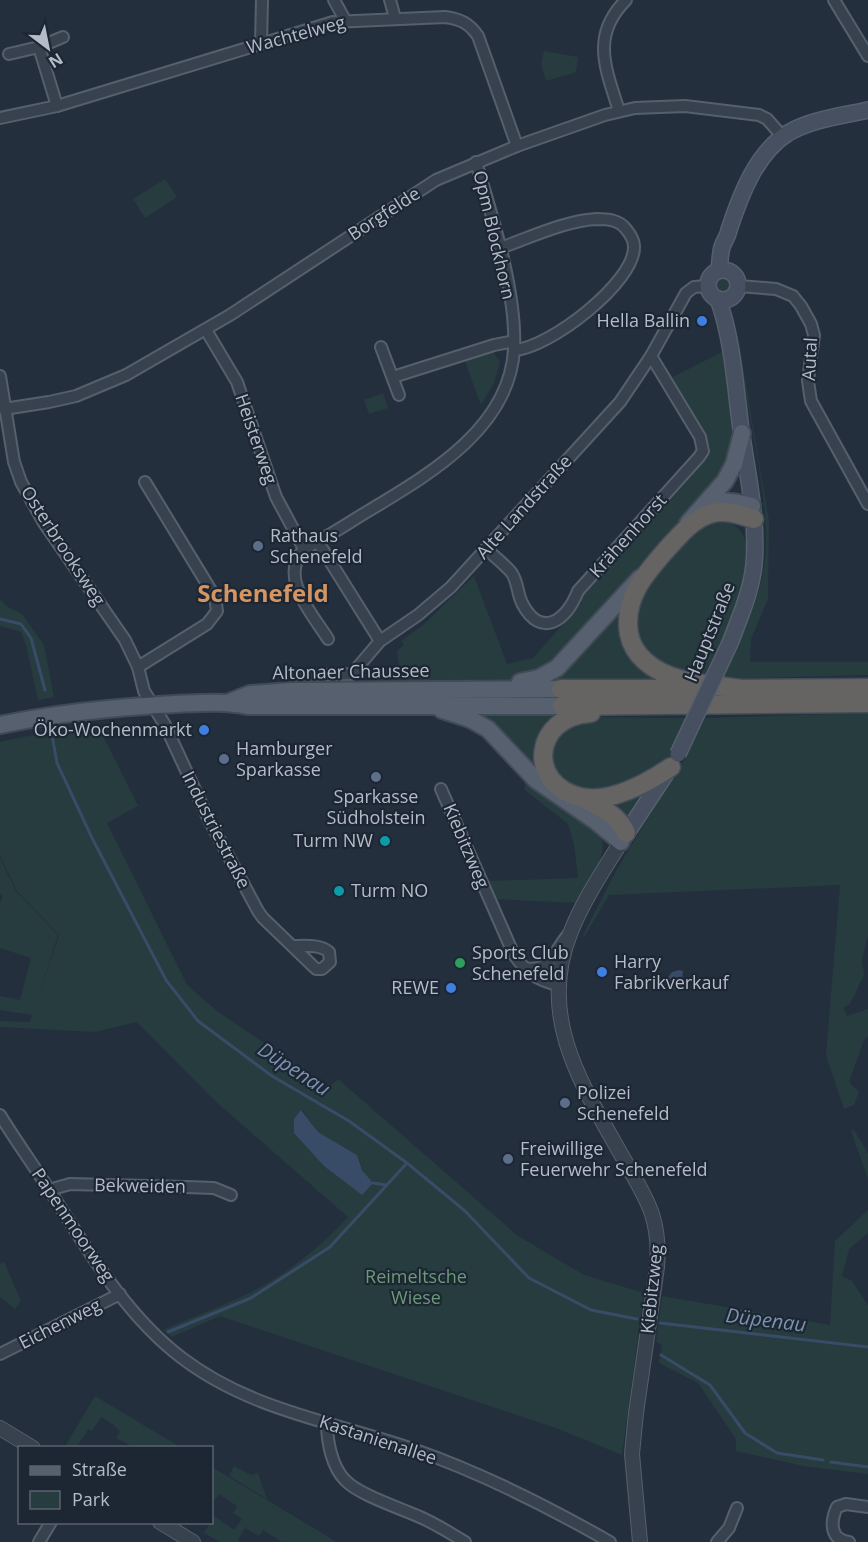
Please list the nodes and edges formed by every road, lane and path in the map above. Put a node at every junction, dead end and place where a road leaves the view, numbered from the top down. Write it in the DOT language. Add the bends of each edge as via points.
graph roads {
  1 [pos="262,0"];
  2 [pos="334,0"];
  3 [pos="390,0"];
  4 [pos="627,0"];
  5 [pos="834,0"];
  6 [pos="395,18"];
  7 [pos="345,20"];
  8 [pos="63,37"];
  9 [pos="261,43"];
  10 [pos="39,47"];
  11 [pos="9,54"];
  12 [pos="868,56"];
  13 [pos="57,106"];
  14 [pos="868,110"];
  15 [pos="619,111"];
  16 [pos="0,118"];
  17 [pos="783,136"];
  18 [pos="517,146"];
  19 [pos="476,162"];
  20 [pos="500,248"];
  21 [pos="724,270"];
  22 [pos="708,286"];
  23 [pos="729,295"];
  24 [pos="206,330"];
  25 [pos="514,346"];
  26 [pos="381,347"];
  27 [pos="651,356"];
  28 [pos="0,376"];
  29 [pos="393,377"];
  30 [pos="399,395"];
  31 [pos="4,409"];
  32 [pos="742,433"];
  33 [pos="145,482"];
  34 [pos="868,504"];
  35 [pos="704,506"];
  36 [pos="753,512"];
  37 [pos="682,532"];
  38 [pos="318,542"];
  39 [pos="304,549"];
  40 [pos="486,549"];
  41 [pos="648,571"];
  42 [pos="328,639"];
  43 [pos="380,641"];
  44 [pos="138,667"];
  45 [pos="299,676"];
  46 [pos="868,688"];
  47 [pos="475,689"];
  48 [pos="741,689"];
  49 [pos="561,697"];
  50 [pos="230,702"];
  51 [pos="868,703"];
  52 [pos="152,705"];
  53 [pos="426,705"];
  54 [pos="626,706"];
  55 [pos="0,725"];
  56 [pos="675,760"];
  57 [pos="441,789"];
  58 [pos="581,798"];
  59 [pos="624,838"];
  60 [pos="584,906"];
  61 [pos="570,932"];
  62 [pos="292,946"];
  63 [pos="523,968"];
  64 [pos="558,985"];
  65 [pos="0,1115"];
  66 [pos="49,1190"];
  67 [pos="231,1195"];
  68 [pos="120,1294"];
  69 [pos="153,1331"];
  70 [pos="0,1354"];
  71 [pos="327,1424"];
  72 [pos="0,1428"];
  73 [pos="30,1446"];
  74 [pos="868,1506"];
  75 [pos="737,1508"];
  76 [pos="50,1524"];
  77 [pos="163,1524"];
  78 [pos="602,1540"];
  79 [pos="39,1542"];
  80 [pos="193,1542"];
  81 [pos="465,1542"];
  82 [pos="640,1542"];
  83 [pos="717,1542"];
  84 [pos="849,1542"];
  1 -- 9 [label="street"];
  2 -- 7 [label="street"];
  3 -- 6 [label="street"];
  4 -- 15 [label="street" via="615,12 603,50 603,62"];
  5 -- 12 [label="street"];
  6 -- 7 [label="street, Wachtelweg"];
  6 -- 18 [label="street, Wachtelweg" via="457,18 473,29 483,45"];
  7 -- 9 [label="street, Wachtelweg"];
  8 -- 10 [label="street"];
  9 -- 13 [label="street, Wachtelweg"];
  10 -- 11 [label="street"];
  10 -- 13 [label="street"];
  13 -- 16 [label="street, Wachtelweg"];
  14 -- 17 [label="main road" via="823,120"];
  15 -- 17 [label="street, Borgfelde" via="685,106 759,115"];
  15 -- 18 [label="street, Borgfelde"];
  17 -- 21 [label="main road" via="747,184 722,248"];
  18 -- 19 [label="street, Borgfelde"];
  19 -- 20 [label="street, Opm Blockhorn"];
  19 -- 24 [label="street, Borgfelde" via="410,196"];
  20 -- 25 [label="street, Opm Blockhorn"];
  20 -- 25 [label="street" via="599,219 623,226 634,246 623,273 579,318 531,347"];
  21 -- 22 [label="main road" via="711,276"];
  21 -- 23 [label="main road, Hauptstraße" via="736,277"];
  22 -- 23 [label="main road, Hauptstraße" via="712,295"];
  22 -- 27 [label="street, Alte Landstraße" via="693,287 686,293"];
  23 -- 32 [label="main road, Hauptstraße" via="729,341"];
  23 -- 34 [label="street, Autal" via="776,289 793,296 801,306 814,335 808,381 811,401"];
  24 -- 31 [label="street, Borgfelde" via="97,388 62,400"];
  24 -- 39 [label="street, Heisterweg" via="237,382 276,497"];
  25 -- 29 [label="street" via="494,345"];
  25 -- 38 [label="street, Opm Blockhorn" via="500,399 462,446 417,482"];
  26 -- 29 [label="street"];
  27 -- 40 [label="street, Alte Landstraße" via="620,402"];
  27 -- 40 [label="street, Krähenhorst" via="700,437 703,451 699,457 578,591 574,602 556,622 540,622 527,610 511,572"];
  28 -- 31 [label="street, Osterbrooksweg"];
  29 -- 30 [label="street"];
  31 -- 44 [label="street, Osterbrooksweg" via="21,482"];
  32 -- 35 [label="main road" via="729,473"];
  32 -- 36 [label="main road, Hauptstraße"];
  33 -- 44 [label="street" via="218,606 207,624"];
  35 -- 36 [label="main road" via="726,501"];
  35 -- 37 [label="main road"];
  36 -- 37 [label="highway" via="712,514"];
  36 -- 56 [label="main road, Hauptstraße, bridge" via="755,551 742,612"];
  37 -- 41 [label="highway"];
  38 -- 39 [label="street, Opm Blockhorn"];
  38 -- 43 [label="street"];
  39 -- 42 [label="street" via="295,563 295,580"];
  40 -- 43 [label="street, Alte Landstraße" via="432,604"];
  41 -- 47 [label="main road" via="557,668 539,678"];
  41 -- 48 [label="highway" via="628,609 630,640 638,654 671,676"];
  43 -- 45 [label="street, Alte Landstraße" via="352,674"];
  44 -- 52 [label="street, Osterbrooksweg"];
  46 -- 48 [label="highway"];
  47 -- 49 [label="main road"];
  47 -- 50 [label="main road, Altonaer Chaussee" via="292,691 250,694"];
  48 -- 49 [label="highway"];
  49 -- 53 [label="main road, Altonaer Chaussee"];
  49 -- 54 [label="highway"];
  50 -- 52 [label="main road, Altonaer Chaussee"];
  50 -- 53 [label="main road, Altonaer Chaussee" via="248,706"];
  51 -- 54 [label="highway"];
  52 -- 55 [label="main road, Altonaer Chaussee"];
  52 -- 62 [label="street, Industriestraße" via="258,911"];
  53 -- 59 [label="main road" via="488,729 536,780"];
  54 -- 58 [label="highway" via="605,713 575,715 556,726 548,737 543,752 547,772 563,790"];
  56 -- 58 [label="highway" via="644,784 627,791"];
  56 -- 59 [label="main road, Hauptstraße"];
  57 -- 63 [label="street, Kiebitzweg"];
  58 -- 59 [label="highway" via="614,815 623,825"];
  59 -- 60 [label="street, Hauptstraße"];
  60 -- 61 [label="street, Kiebitzweg"];
  61 -- 63 [label="street, Kiebitzweg" via="540,969"];
  61 -- 64 [label="street, Kiebitzweg"];
  63 -- 64 [label="street, Kiebitzweg" via="543,982"];
  64 -- 82 [label="street, Kiebitzweg" via="563,1036 569,1054 645,1196 657,1228 657,1267 632,1454"];
  65 -- 66 [label="street, Papenmoorweg"];
  66 -- 67 [label="street, Bekweiden" via="70,1184 186,1186 214,1188"];
  66 -- 68 [label="street, Papenmoorweg"];
  68 -- 69 [label="street, Papenmoorweg"];
  68 -- 70 [label="street, Eichenweg"];
  69 -- 71 [label="street, Kastanienallee" via="180,1357 230,1388"];
  71 -- 78 [label="street, Kastanienallee" via="428,1455 536,1502"];
  71 -- 81 [label="street" via="334,1461 348,1484"];
  72 -- 73 [label="street"];
  74 -- 84 [label="street" via="837,1507 834,1534"];
  75 -- 83 [label="street" via="729,1528"];
  76 -- 79 [label="street"];
  77 -- 80 [label="street"];
}
